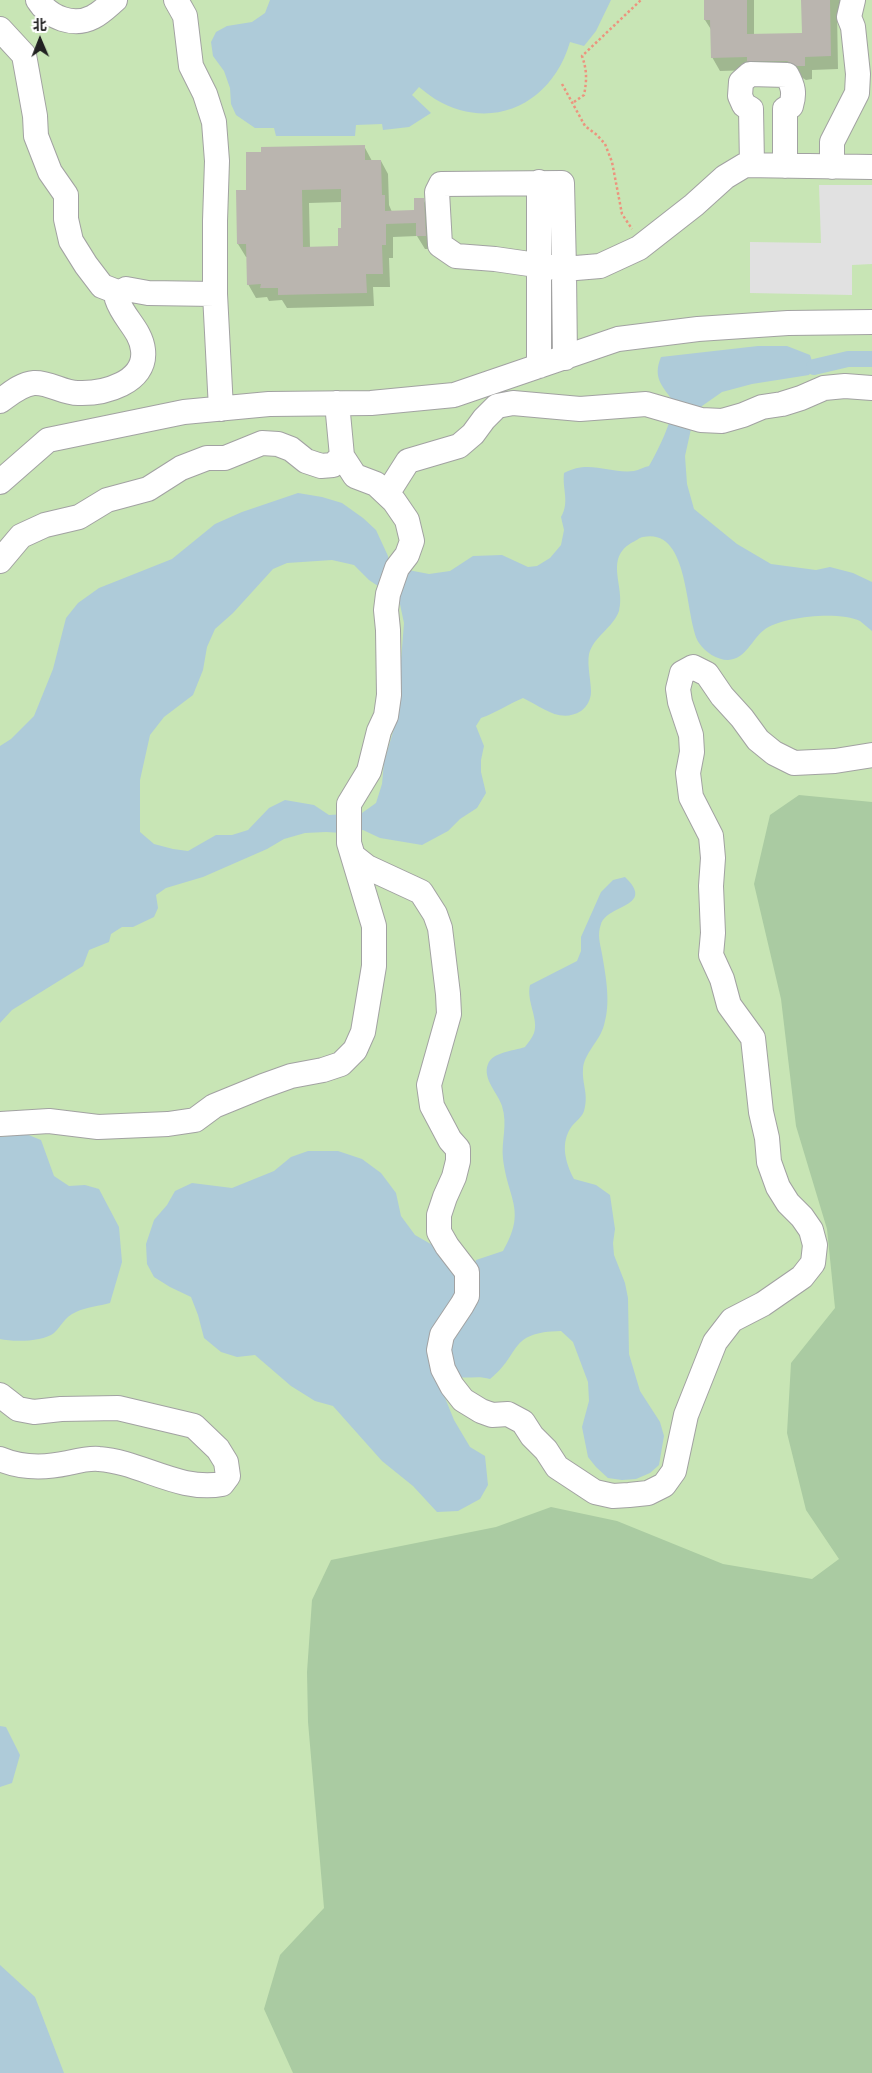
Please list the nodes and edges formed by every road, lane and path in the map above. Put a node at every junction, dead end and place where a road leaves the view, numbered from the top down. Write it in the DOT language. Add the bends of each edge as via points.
graph roads {
  1 [pos="38,0"];
  2 [pos="115,0"];
  3 [pos="176,0"];
  4 [pos="641,0"];
  5 [pos="853,0"];
  6 [pos="0,29"];
  7 [pos="562,84"];
  8 [pos="574,103"];
  9 [pos="752,109"];
  10 [pos="785,109"];
  11 [pos="752,166"];
  12 [pos="785,166"];
  13 [pos="832,167"];
  14 [pos="872,167"];
  15 [pos="550,183"];
  16 [pos="647,242"];
  17 [pos="540,265"];
  18 [pos="564,269"];
  19 [pos="120,293"];
  20 [pos="216,294"];
  21 [pos="872,322"];
  22 [pos="565,358"];
  23 [pos="540,366"];
  24 [pos="872,388"];
  25 [pos="0,401"];
  26 [pos="336,403"];
  27 [pos="221,409"];
  28 [pos="342,456"];
  29 [pos="0,482"];
  30 [pos="387,494"];
  31 [pos="0,561"];
  32 [pos="872,755"];
  33 [pos="351,846"];
  34 [pos="0,1124"];
  35 [pos="0,1395"];
  36 [pos="0,1459"];
  1 -- 2 [label="street" via="59,19 77,22 93,18"];
  3 -- 20 [label="street" via="185,16 191,66 214,122 217,161"];
  4 -- 8 [label="path" via="582,56 587,80 584,95"];
  5 -- 13 [label="street" via="849,17 854,27 857,93 832,142"];
  6 -- 19 [label="street" via="24,55 36,136 50,172 66,195 66,219 71,241 102,286"];
  7 -- 8 [label="path"];
  8 -- 16 [label="path" via="585,126 605,144 612,162 622,214"];
  9 -- 10 [label="street"];
  9 -- 10 [label="street" via="744,105 740,96 741,82 750,74 786,75 794,95 792,106"];
  9 -- 11 [label="street"];
  10 -- 12 [label="street"];
  11 -- 12 [label="street"];
  11 -- 16 [label="street" via="745,165 725,177"];
  12 -- 13 [label="street"];
  13 -- 14 [label="street"];
  15 -- 17 [label="street"];
  15 -- 17 [label="street" via="441,184 436,192 440,245 456,256"];
  15 -- 18 [label="street"];
  16 -- 18 [label="street" via="600,266"];
  17 -- 18 [label="street"];
  17 -- 23 [label="street"];
  18 -- 22 [label="street"];
  19 -- 20 [label="street" via="126,289 148,293"];
  19 -- 25 [label="street" via="117,300 136,329 144,351 143,362 129,380 113,389 78,393 34,383"];
  20 -- 27 [label="street"];
  21 -- 22 [label="street" via="698,329 618,339"];
  22 -- 23 [label="street"];
  23 -- 26 [label="street" via="454,395"];
  24 -- 30 [label="street" via="824,388 722,421 701,420 646,404 596,408 531,403 497,406 459,446 408,461"];
  26 -- 27 [label="street"];
  26 -- 28 [label="street"];
  27 -- 29 [label="street" via="184,412 48,440"];
  28 -- 30 [label="street" via="355,476 376,484"];
  28 -- 31 [label="street" via="333,465 322,466 306,460 292,449 278,444 262,444 224,458 208,458 181,468 148,489 106,500 79,517 45,525 21,536"];
  30 -- 33 [label="street" via="407,520 412,541 397,568 388,594 389,695 386,716 369,771 349,804"];
  32 -- 33 [label="street" via="794,763 758,740 708,674 693,668 682,673 678,689 691,735 688,773 691,797 711,836 711,955 722,979 728,1005 753,1038 760,1112 769,1162 778,1187 811,1230 815,1245 814,1263 802,1277 763,1304 732,1320 715,1342 686,1415 674,1470 664,1485 648,1493 613,1496 595,1492 576,1481 557,1467 523,1422 508,1414 487,1413 463,1400 443,1369 439,1350 442,1335 467,1296 468,1277 439,1232 439,1215 458,1161 458,1149 432,1106 429,1085 449,1014 440,928 421,892 367,867"];
  33 -- 34 [label="street" via="374,926 374,966 363,1032 355,1050 341,1064 263,1086 214,1106 195,1120 98,1127 49,1121"];
  35 -- 36 [label="street" via="18,1410 118,1408 194,1426 218,1449 226,1462 228,1476 222,1484 201,1486 97,1458 53,1466 12,1464"];
}
